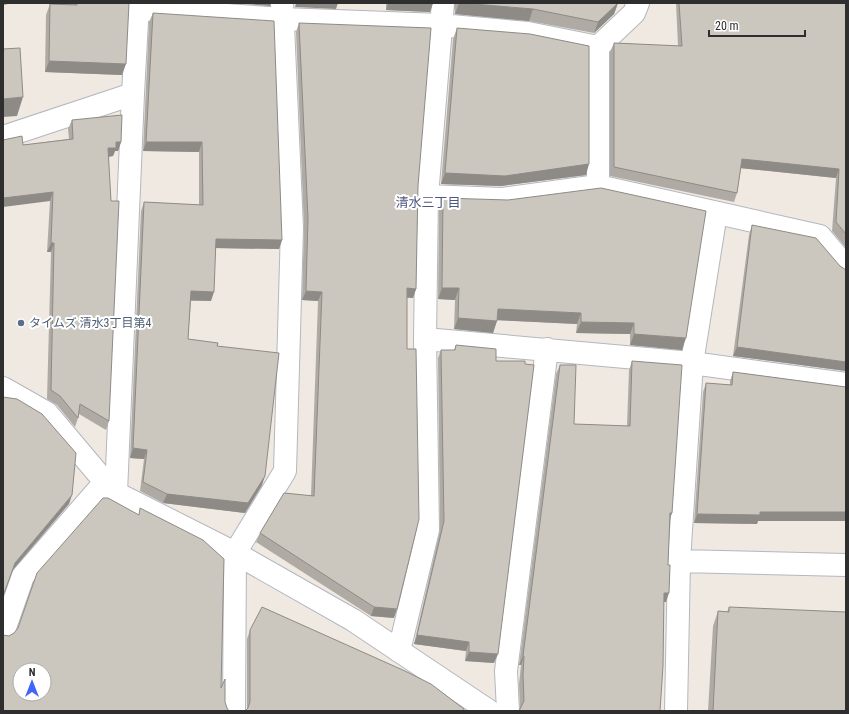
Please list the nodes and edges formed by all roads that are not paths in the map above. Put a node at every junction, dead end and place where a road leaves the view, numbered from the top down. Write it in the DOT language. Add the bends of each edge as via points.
graph roads {
  1 [pos="443,3"];
  2 [pos="638,3"];
  3 [pos="138,6"];
  4 [pos="282,11"];
  5 [pos="440,25"];
  6 [pos="598,47"];
  7 [pos="133,94"];
  8 [pos="3,137"];
  9 [pos="598,186"];
  10 [pos="427,196"];
  11 [pos="716,213"];
  12 [pos="846,267"];
  13 [pos="425,339"];
  14 [pos="547,349"];
  15 [pos="692,363"];
  16 [pos="846,384"];
  17 [pos="3,388"];
  18 [pos="111,488"];
  19 [pos="235,553"];
  20 [pos="679,561"];
  21 [pos="846,565"];
  22 [pos="3,633"];
  23 [pos="399,650"];
  24 [pos="234,711"];
  25 [pos="489,711"];
  26 [pos="508,711"];
  27 [pos="676,711"];
  1 -- 5 [label="street"];
  2 -- 6 [label="street" via="634,13"];
  3 -- 4 [label="street"];
  3 -- 7 [label="street"];
  4 -- 5 [label="street"];
  4 -- 19 [label="street" via="292,228 285,471"];
  5 -- 6 [label="street" via="528,33"];
  5 -- 10 [label="street"];
  6 -- 9 [label="street"];
  7 -- 8 [label="street"];
  7 -- 18 [label="street"];
  9 -- 10 [label="street" via="502,199"];
  9 -- 11 [label="street"];
  10 -- 13 [label="street"];
  11 -- 12 [label="street" via="820,236"];
  11 -- 15 [label="street"];
  13 -- 14 [label="street"];
  13 -- 23 [label="street" via="428,530"];
  14 -- 15 [label="street"];
  14 -- 26 [label="street" via="506,671"];
  15 -- 16 [label="street"];
  15 -- 20 [label="street"];
  17 -- 18 [label="street" via="47,413"];
  18 -- 19 [label="street"];
  18 -- 22 [label="street" via="23,576"];
  19 -- 23 [label="street"];
  19 -- 24 [label="street"];
  20 -- 21 [label="street"];
  20 -- 27 [label="street"];
  23 -- 25 [label="street"];
}
